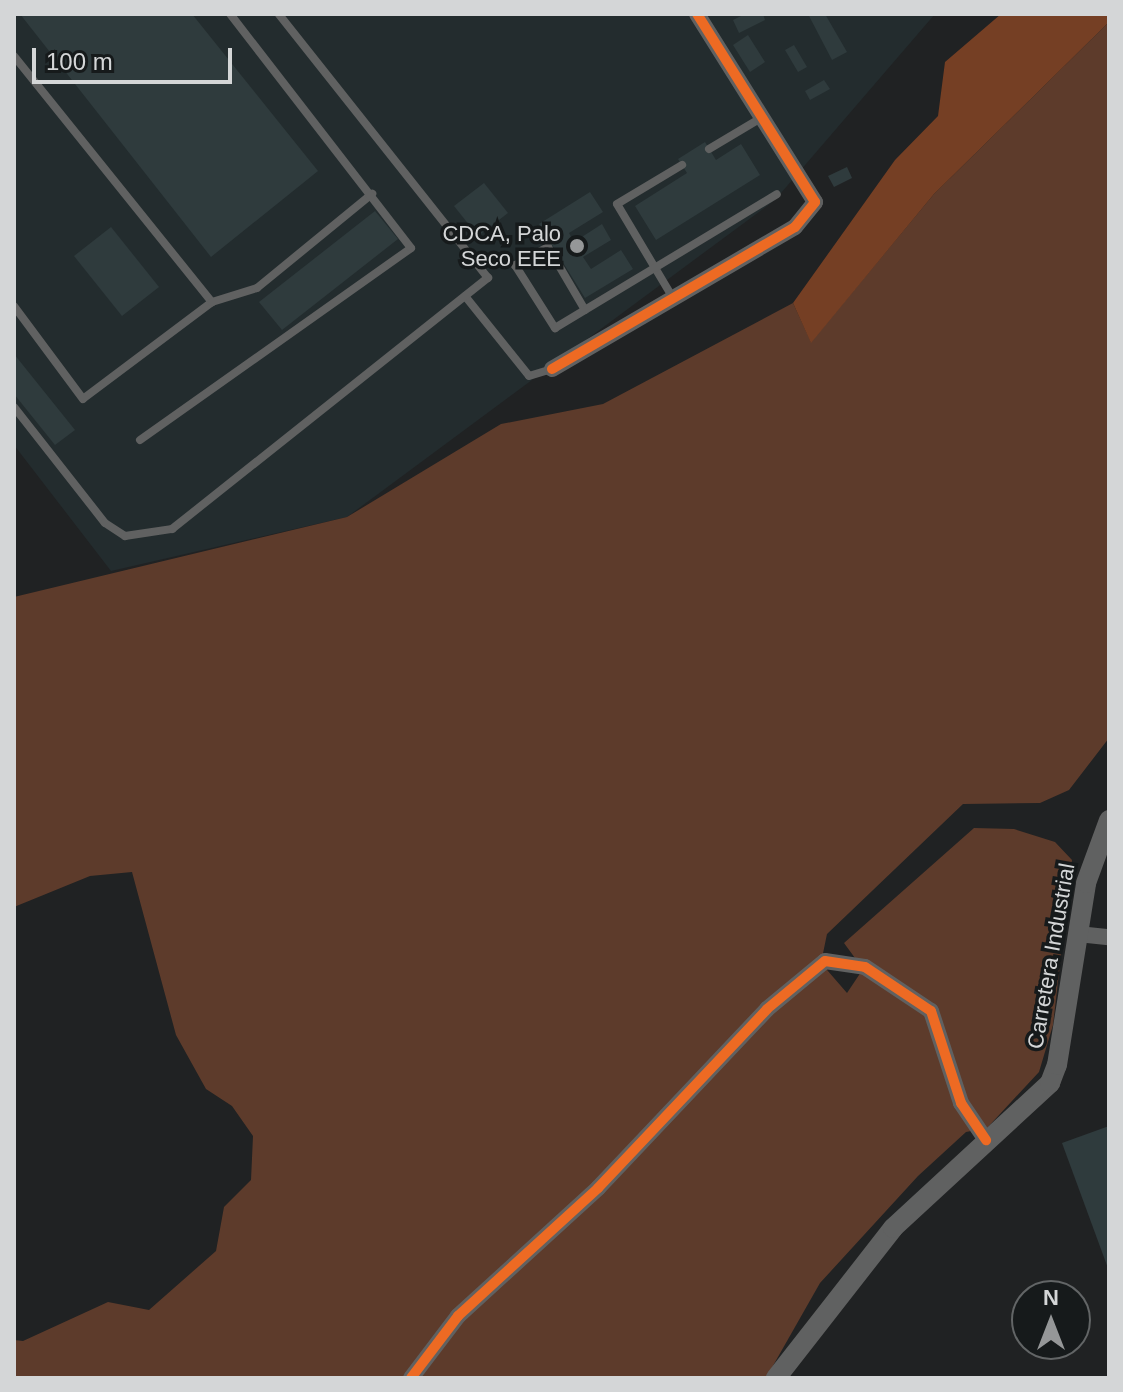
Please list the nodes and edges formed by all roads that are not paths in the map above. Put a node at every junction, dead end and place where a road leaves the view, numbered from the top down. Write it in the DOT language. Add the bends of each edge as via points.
graph roads {
  1 [pos="230,14"];
  2 [pos="279,14"];
  3 [pos="697,14"];
  4 [pos="14,56"];
  5 [pos="761,118"];
  6 [pos="709,149"];
  7 [pos="682,165"];
  8 [pos="372,194"];
  9 [pos="777,194"];
  10 [pos="654,268"];
  11 [pos="465,296"];
  12 [pos="673,298"];
  13 [pos="212,302"];
  14 [pos="14,306"];
  15 [pos="585,310"];
  16 [pos="552,369"];
  17 [pos="14,407"];
  18 [pos="140,440"];
  19 [pos="1109,820"];
  20 [pos="1078,934"];
  21 [pos="1109,937"];
  22 [pos="986,1140"];
  23 [pos="411,1378"];
  24 [pos="776,1378"];
  1 -- 8 [label="lane"];
  2 -- 11 [label="lane" via="488,278"];
  3 -- 5 [label="street"];
  4 -- 13 [label="lane"];
  5 -- 6 [label="lane"];
  5 -- 12 [label="street" via="815,202 795,227"];
  7 -- 10 [label="lane" via="617,204"];
  8 -- 13 [label="lane" via="257,288"];
  8 -- 18 [label="lane" via="411,248"];
  9 -- 10 [label="lane"];
  10 -- 12 [label="lane"];
  10 -- 15 [label="lane"];
  11 -- 16 [label="lane" via="529,376"];
  11 -- 17 [label="lane" via="172,529 125,536 105,523"];
  12 -- 16 [label="street"];
  13 -- 14 [label="lane" via="83,399"];
  15 -- 15 [label="lane" via="555,328 515,265 548,247"];
  19 -- 20 [label="street, Carretera Industrial" via="1092,860"];
  20 -- 21 [label="street"];
  20 -- 22 [label="street, Carretera Industrial" via="1050,1083"];
  22 -- 23 [label="street" via="961,1103 931,1011 865,967 825,961 767,1009 598,1188 458,1316"];
  22 -- 24 [label="street, Carretera Industrial" via="893,1228"];
}
